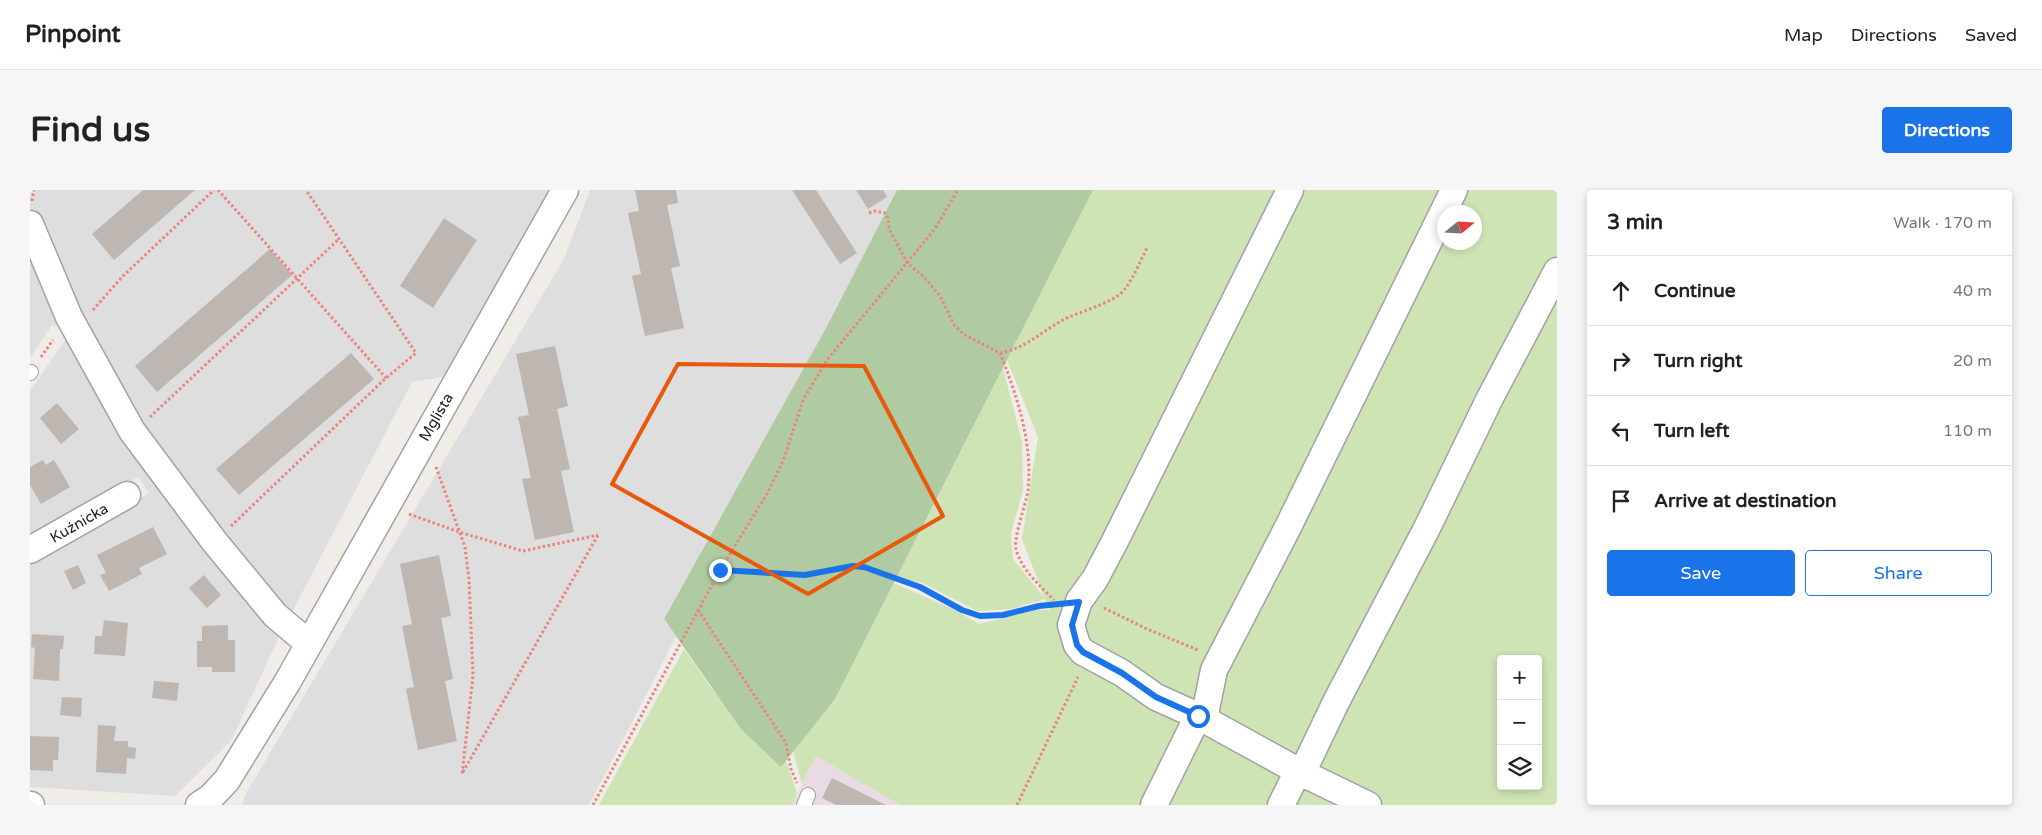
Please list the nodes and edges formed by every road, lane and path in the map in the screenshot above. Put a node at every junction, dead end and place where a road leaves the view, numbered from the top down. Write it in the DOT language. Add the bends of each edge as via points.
graph roads {
  1 [pos="214,190"];
  2 [pos="218,190"];
  3 [pos="306,190"];
  4 [pos="565,190"];
  5 [pos="958,190"];
  6 [pos="1290,190"];
  7 [pos="1454,190"];
  8 [pos="869,212"];
  9 [pos="30,224"];
  10 [pos="340,238"];
  11 [pos="1147,248"];
  12 [pos="908,264"];
  13 [pos="1557,271"];
  14 [pos="298,278"];
  15 [pos="73,325"];
  16 [pos="1000,353"];
  17 [pos="30,372"];
  18 [pos="386,378"];
  19 [pos="132,431"];
  20 [pos="436,464"];
  21 [pos="127,495"];
  22 [pos="385,506"];
  23 [pos="458,532"];
  24 [pos="214,541"];
  25 [pos="30,550"];
  26 [pos="720,570"];
  27 [pos="1052,598"];
  28 [pos="1068,603"];
  29 [pos="698,610"];
  30 [pos="308,644"];
  31 [pos="1198,650"];
  32 [pos="1090,658"];
  33 [pos="1201,718"];
  34 [pos="1300,772"];
  35 [pos="807,799"];
  36 [pos="211,802"];
  37 [pos="593,805"];
  38 [pos="1017,805"];
  39 [pos="1154,805"];
  40 [pos="1281,805"];
  41 [pos="1368,805"];
  1 -- 15 [label="path" via="122,277 93,310"];
  2 -- 14 [label="path"];
  3 -- 10 [label="path"];
  4 -- 22 [label="street, Mglista"];
  5 -- 12 [label="path" via="934,230"];
  6 -- 28 [label="street" via="1095,578"];
  7 -- 33 [label="street" via="1214,670"];
  8 -- 12 [label="path" via="885,213 889,229"];
  9 -- 15 [label="street"];
  10 -- 14 [label="path"];
  10 -- 18 [label="path" via="416,353"];
  11 -- 16 [label="path" via="1125,290 1097,307 1061,321 1028,344"];
  12 -- 16 [label="path" via="940,296 954,324 963,334"];
  12 -- 26 [label="path" via="814,379 768,494"];
  13 -- 34 [label="street"];
  14 -- 18 [label="path"];
  14 -- 19 [label="path"];
  15 -- 17 [label="path"];
  15 -- 19 [label="street"];
  16 -- 27 [label="path" via="1028,444 1028,491 1015,536 1015,548 1034,581"];
  18 -- 24 [label="path"];
  19 -- 24 [label="street"];
  20 -- 23 [label="path"];
  21 -- 25 [label="street, Kuźnicka"];
  22 -- 23 [label="path"];
  22 -- 30 [label="street, Mglista"];
  23 -- 23 [label="path" via="523,551 598,535 462,775 473,676 470,579 465,548"];
  24 -- 30 [label="street" via="275,615"];
  26 -- 28 [label="path" via="805,575 864,567 920,587 980,616"];
  26 -- 29 [label="path"];
  28 -- 31 [label="path" via="1100,606"];
  28 -- 32 [label="street" via="1077,645"];
  29 -- 35 [label="path" via="786,743 791,769"];
  29 -- 37 [label="path"];
  30 -- 36 [label="street, Mglista"];
  32 -- 33 [label="street" via="1122,673 1156,697"];
  32 -- 38 [label="path"];
  33 -- 34 [label="street"];
  33 -- 39 [label="street"];
  34 -- 40 [label="street"];
  34 -- 41 [label="street"];
}
